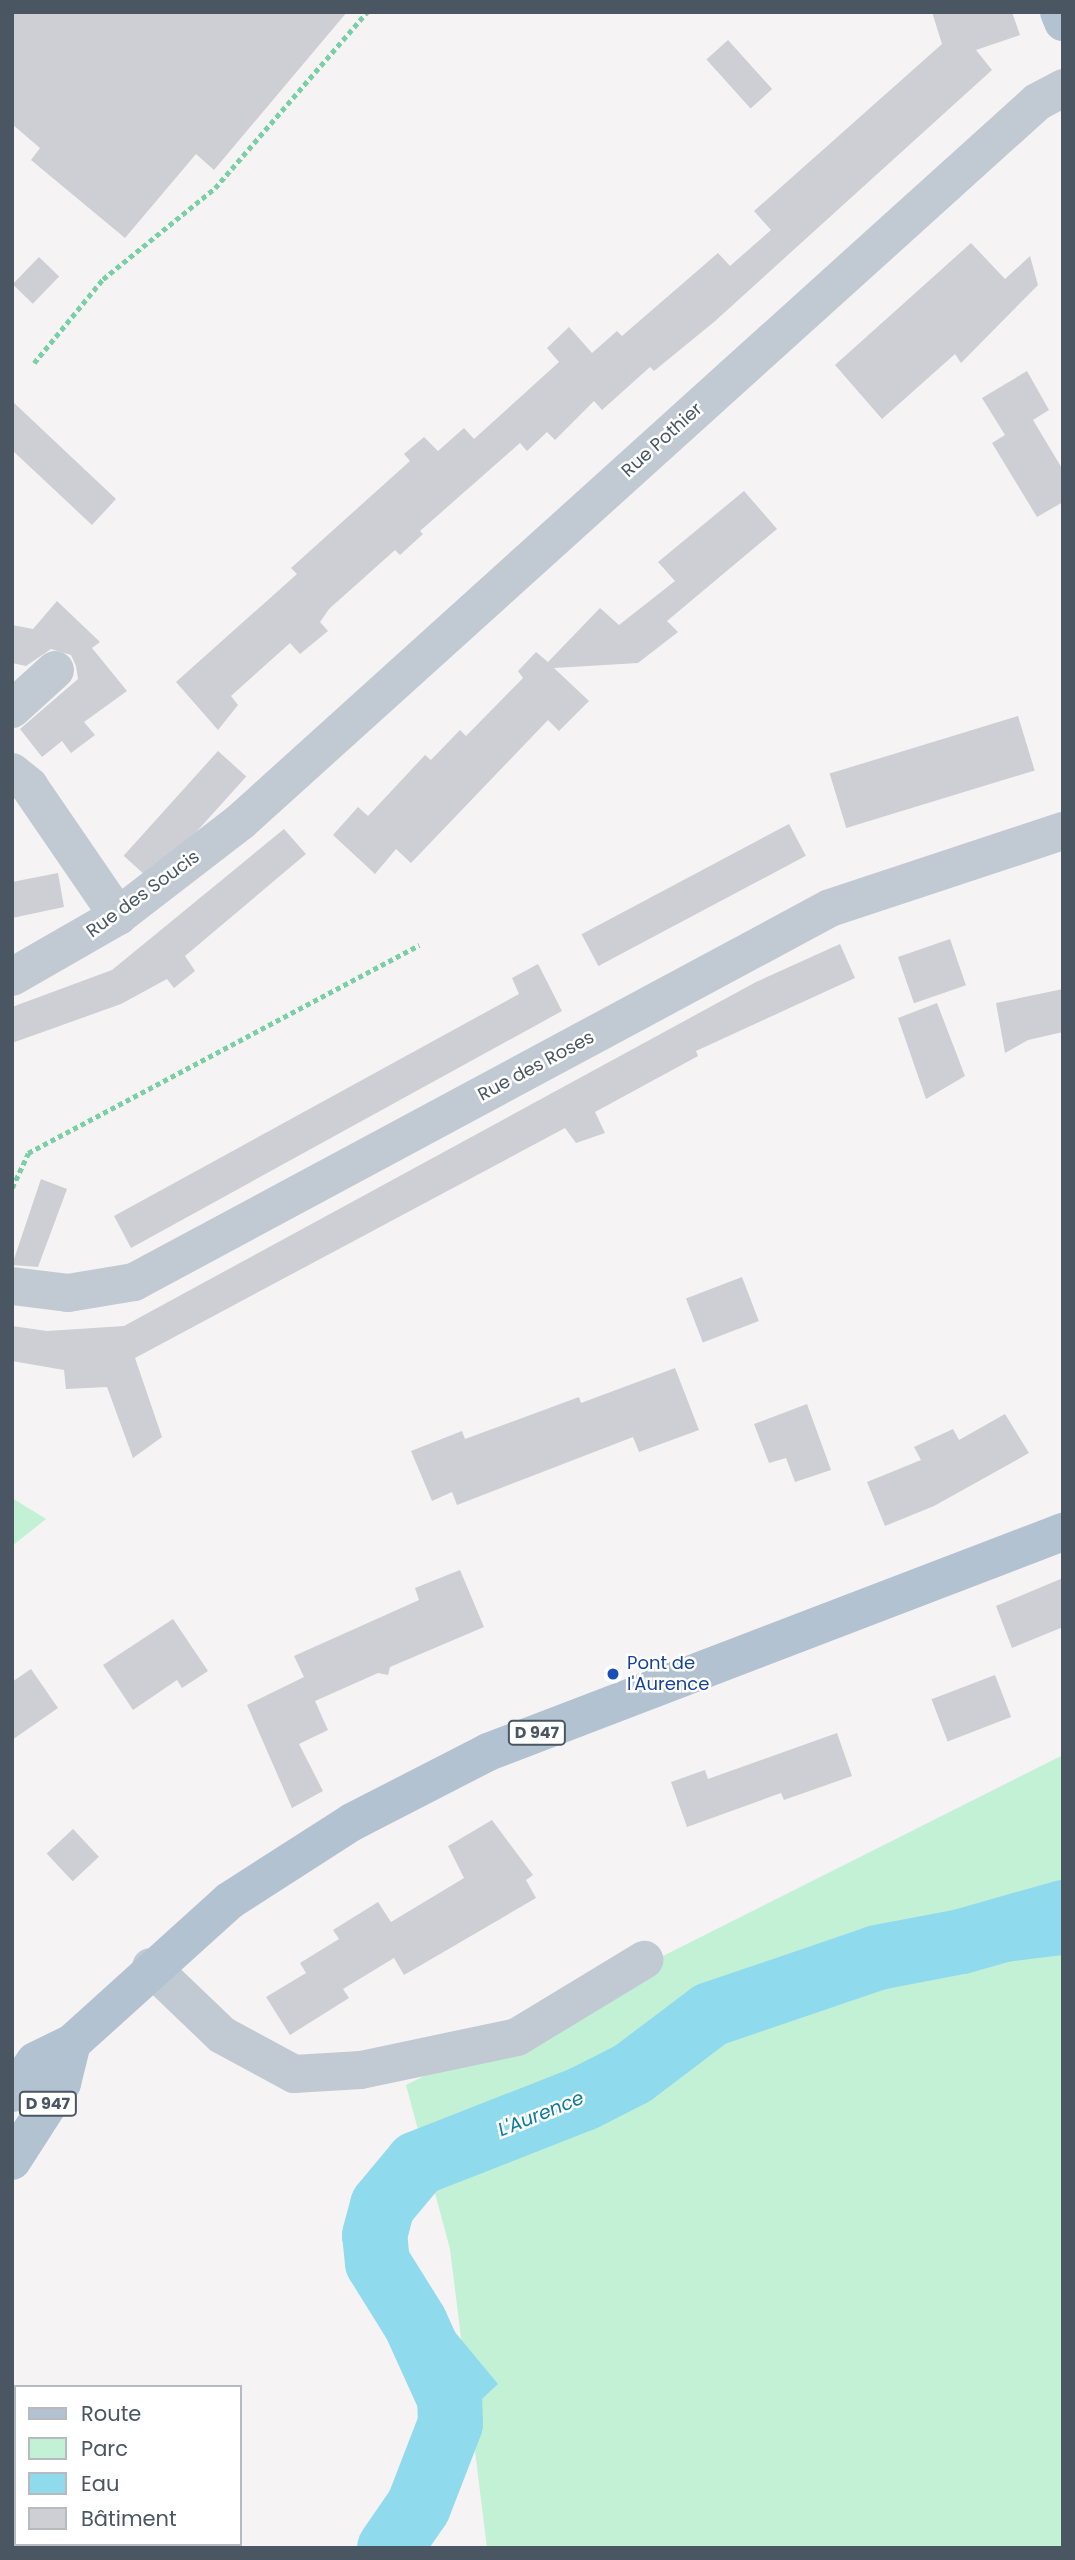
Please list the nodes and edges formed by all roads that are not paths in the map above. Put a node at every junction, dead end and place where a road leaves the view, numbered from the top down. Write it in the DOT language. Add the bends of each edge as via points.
graph roads {
  1 [pos="1059,12"];
  2 [pos="1063,22"];
  3 [pos="1063,88"];
  4 [pos="55,670"];
  5 [pos="12,709"];
  6 [pos="12,772"];
  7 [pos="265,798"];
  8 [pos="1063,831"];
  9 [pos="118,916"];
  10 [pos="12,977"];
  11 [pos="12,1286"];
  12 [pos="1063,1532"];
  13 [pos="644,1960"];
  14 [pos="151,1967"];
  15 [pos="72,2043"];
  16 [pos="12,2094"];
  17 [pos="12,2161"];
  1 -- 2 [label="main road"];
  3 -- 7 [label="street, Rue Pothier" via="1037,102"];
  4 -- 5 [label="street"];
  6 -- 9 [label="street" via="29,786"];
  7 -- 9 [label="street, Rue des Soucis"];
  8 -- 11 [label="street, Rue des Roses" via="830,908 134,1282 68,1293"];
  9 -- 10 [label="street, Rue des Soucis"];
  12 -- 14 [label="main road, D 947" via="488,1752 352,1822 229,1901"];
  13 -- 14 [label="street" via="517,2037 361,2070 294,2074 222,2035"];
  14 -- 15 [label="main road, D 947"];
  15 -- 16 [label="main road, D 947" via="35,2061"];
  15 -- 17 [label="main road, D 947" via="62,2083"];
}
